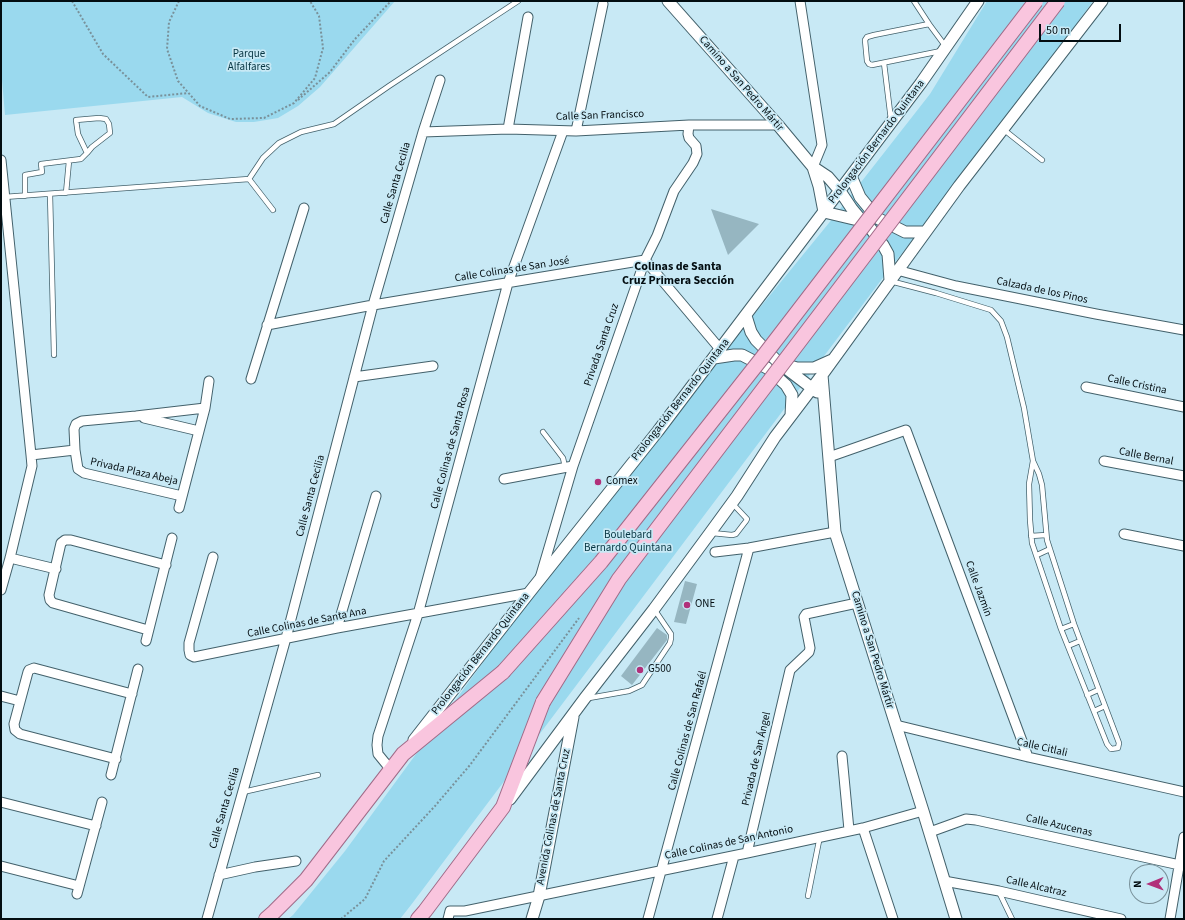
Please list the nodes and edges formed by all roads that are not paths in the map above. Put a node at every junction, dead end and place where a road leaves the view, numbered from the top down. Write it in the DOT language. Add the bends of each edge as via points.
graph roads {
  1 [pos="518,1"];
  2 [pos="668,1"];
  3 [pos="800,1"];
  4 [pos="914,1"];
  5 [pos="978,1"];
  6 [pos="1036,1"];
  7 [pos="1058,1"];
  8 [pos="1102,1"];
  9 [pos="603,4"];
  10 [pos="528,17"];
  11 [pos="929,24"];
  12 [pos="945,49"];
  13 [pos="884,63"];
  14 [pos="440,80"];
  15 [pos="891,122"];
  16 [pos="689,124"];
  17 [pos="778,125"];
  18 [pos="508,129"];
  19 [pos="1003,129"];
  20 [pos="563,131"];
  21 [pos="576,131"];
  22 [pos="423,132"];
  23 [pos="87,153"];
  24 [pos="1,160"];
  25 [pos="1042,160"];
  26 [pos="69,161"];
  27 [pos="814,167"];
  28 [pos="851,176"];
  29 [pos="249,179"];
  30 [pos="840,191"];
  31 [pos="66,193"];
  32 [pos="50,194"];
  33 [pos="25,196"];
  34 [pos="3,197"];
  35 [pos="304,208"];
  36 [pos="273,210"];
  37 [pos="824,212"];
  38 [pos="862,221"];
  39 [pos="925,232"];
  40 [pos="645,260"];
  41 [pos="897,270"];
  42 [pos="890,280"];
  43 [pos="508,283"];
  44 [pos="373,305"];
  45 [pos="746,316"];
  46 [pos="267,325"];
  47 [pos="1184,330"];
  48 [pos="717,354"];
  49 [pos="54,355"];
  50 [pos="834,358"];
  51 [pos="779,363"];
  52 [pos="433,366"];
  53 [pos="822,375"];
  54 [pos="354,377"];
  55 [pos="251,379"];
  56 [pos="209,381"];
  57 [pos="1086,387"];
  58 [pos="812,389"];
  59 [pos="824,397"];
  60 [pos="1184,407"];
  61 [pos="205,408"];
  62 [pos="136,416"];
  63 [pos="791,416"];
  64 [pos="199,431"];
  65 [pos="543,432"];
  66 [pos="75,450"];
  67 [pos="31,456"];
  68 [pos="829,456"];
  69 [pos="1033,460"];
  70 [pos="1104,461"];
  71 [pos="569,467"];
  72 [pos="1184,476"];
  73 [pos="504,479"];
  74 [pos="182,496"];
  75 [pos="376,496"];
  76 [pos="732,503"];
  77 [pos="179,508"];
  78 [pos="835,532"];
  79 [pos="710,533"];
  80 [pos="1124,534"];
  81 [pos="1046,535"];
  82 [pos="1031,536"];
  83 [pos="172,538"];
  84 [pos="1184,546"];
  85 [pos="750,548"];
  86 [pos="1050,549"];
  87 [pos="715,552"];
  88 [pos="1037,555"];
  89 [pos="213,557"];
  90 [pos="10,558"];
  91 [pos="166,564"];
  92 [pos="56,569"];
  93 [pos="2,578"];
  94 [pos="538,583"];
  95 [pos="1,590"];
  96 [pos="529,593"];
  97 [pos="857,603"];
  98 [pos="654,609"];
  99 [pos="418,614"];
  100 [pos="1074,624"];
  101 [pos="337,628"];
  102 [pos="1061,629"];
  103 [pos="148,630"];
  104 [pos="286,638"];
  105 [pos="146,641"];
  106 [pos="1080,641"];
  107 [pos="1068,646"];
  108 [pos="138,669"];
  109 [pos="1098,690"];
  110 [pos="132,694"];
  111 [pos="1087,695"];
  112 [pos="1,696"];
  113 [pos="585,698"];
  114 [pos="20,701"];
  115 [pos="1105,706"];
  116 [pos="1094,711"];
  117 [pos="573,714"];
  118 [pos="896,725"];
  119 [pos="403,754"];
  120 [pos="842,756"];
  121 [pos="1028,757"];
  122 [pos="116,759"];
  123 [pos="391,770"];
  124 [pos="111,776"];
  125 [pos="318,776"];
  126 [pos="243,792"];
  127 [pos="1184,792"];
  128 [pos="1,802"];
  129 [pos="102,802"];
  130 [pos="503,808"];
  131 [pos="923,811"];
  132 [pos="96,826"];
  133 [pos="863,828"];
  134 [pos="849,830"];
  135 [pos="930,832"];
  136 [pos="820,836"];
  137 [pos="1184,837"];
  138 [pos="747,853"];
  139 [pos="734,856"];
  140 [pos="296,861"];
  141 [pos="1182,865"];
  142 [pos="1,866"];
  143 [pos="662,870"];
  144 [pos="219,875"];
  145 [pos="944,881"];
  146 [pos="999,891"];
  147 [pos="539,896"];
  148 [pos="808,896"];
  149 [pos="449,915"];
  150 [pos="207,919"];
  151 [pos="266,919"];
  152 [pos="418,919"];
  153 [pos="532,919"];
  154 [pos="648,919"];
  155 [pos="717,919"];
  156 [pos="893,919"];
  157 [pos="956,919"];
  158 [pos="1012,919"];
  159 [pos="1121,919"];
  160 [pos="1170,919"];
  1 -- 29 [label="lane" via="334,124 301,132 279,143 263,158"];
  2 -- 17 [label="street, Camino a San Pedro Mártir"];
  3 -- 27 [label="street" via="822,145"];
  4 -- 11 [label="lane"];
  5 -- 12 [label="street, Prolongación Bernardo Quintana"];
  6 -- 119 [label="main road, bridge" via="762,358 601,562 503,672"];
  7 -- 130 [label="main road, bridge" via="619,579 543,702"];
  8 -- 19 [label="street"];
  9 -- 21 [label="street"];
  10 -- 18 [label="street"];
  11 -- 12 [label="lane"];
  11 -- 13 [label="lane" via="867,37 864,44 867,61 869,64"];
  12 -- 13 [label="lane"];
  12 -- 15 [label="street, Prolongación Bernardo Quintana"];
  13 -- 15 [label="lane"];
  14 -- 22 [label="street, Calle Santa Cecilia"];
  15 -- 28 [label="street, Prolongación Bernardo Quintana"];
  16 -- 17 [label="street, Calle San Francisco"];
  16 -- 21 [label="street, Calle San Francisco"];
  16 -- 40 [label="street, Privada Santa Cruz" via="689,138 696,146 697,154 674,191"];
  17 -- 27 [label="street, Camino a San Pedro Mártir"];
  18 -- 20 [label="street, Calle San Francisco"];
  18 -- 22 [label="street, Calle San Francisco"];
  19 -- 25 [label="lane"];
  19 -- 39 [label="street"];
  20 -- 21 [label="street, Calle San Francisco"];
  20 -- 43 [label="street, Calle Colinas de Santa Rosa"];
  22 -- 44 [label="street, Calle Santa Cecilia"];
  23 -- 23 [label="lane" via="110,133 106,119 76,120 78,134"];
  23 -- 26 [label="lane" via="81,159"];
  24 -- 34 [label="street"];
  26 -- 31 [label="lane"];
  26 -- 33 [label="lane" via="41,164 42,172 25,175"];
  27 -- 30 [label="street, Camino a San Pedro Mártir" via="828,177"];
  27 -- 37 [label="street, Camino a San Pedro Mártir"];
  28 -- 30 [label="street, Prolongación Bernardo Quintana"];
  28 -- 39 [label="street" via="860,197 879,219 905,232"];
  29 -- 31 [label="lane"];
  29 -- 36 [label="lane"];
  30 -- 37 [label="street, Prolongación Bernardo Quintana"];
  30 -- 38 [label="street, Camino a San Pedro Mártir"];
  31 -- 32 [label="lane"];
  32 -- 33 [label="lane"];
  32 -- 49 [label="lane"];
  33 -- 34 [label="lane"];
  34 -- 67 [label="street"];
  35 -- 46 [label="street"];
  37 -- 38 [label="street"];
  37 -- 45 [label="street, Prolongación Bernardo Quintana"];
  38 -- 42 [label="street, Camino a San Pedro Mártir" via="871,229 888,254"];
  39 -- 41 [label="street"];
  40 -- 43 [label="street, Calle Colinas de San José"];
  40 -- 48 [label="street"];
  40 -- 71 [label="street, Privada Santa Cruz"];
  41 -- 42 [label="street"];
  41 -- 47 [label="street, Calzada de los Pinos" via="956,286"];
  42 -- 50 [label="street"];
  42 -- 69 [label="lane" via="991,310 1001,321 1024,408"];
  43 -- 44 [label="street, Calle Colinas de San José"];
  43 -- 99 [label="street, Calle Colinas de Santa Rosa"];
  44 -- 46 [label="street, Calle Colinas de San José"];
  44 -- 54 [label="street, Calle Santa Cecilia"];
  45 -- 48 [label="street, Prolongación Bernardo Quintana"];
  45 -- 51 [label="street" via="756,340"];
  46 -- 55 [label="street"];
  48 -- 63 [label="street" via="742,355 767,368 786,385 792,395"];
  48 -- 94 [label="street, Prolongación Bernardo Quintana"];
  50 -- 51 [label="street" via="814,368 798,368"];
  50 -- 53 [label="street"];
  51 -- 58 [label="street"];
  52 -- 54 [label="street"];
  53 -- 58 [label="street"];
  53 -- 59 [label="street, Camino a San Pedro Mártir"];
  54 -- 104 [label="street, Calle Santa Cecilia"];
  56 -- 61 [label="street, Privada Plaza Abeja"];
  57 -- 60 [label="street, Calle Cristina"];
  58 -- 59 [label="street"];
  58 -- 63 [label="street"];
  59 -- 68 [label="street, Camino a San Pedro Mártir"];
  61 -- 62 [label="street, Privada Plaza Abeja"];
  61 -- 64 [label="street, Privada Plaza Abeja"];
  62 -- 64 [label="street, Privada Plaza Abeja"];
  62 -- 66 [label="street, Privada Plaza Abeja" via="82,421 76,424"];
  63 -- 76 [label="street"];
  64 -- 74 [label="street, Privada Plaza Abeja"];
  65 -- 71 [label="lane"];
  66 -- 67 [label="street"];
  66 -- 74 [label="street, Privada Plaza Abeja" via="78,470 84,473"];
  67 -- 90 [label="street" via="32,466"];
  68 -- 78 [label="street, Camino a San Pedro Mártir"];
  68 -- 121 [label="street, Calle Jazmín" via="906,430"];
  69 -- 81 [label="lane" via="1042,485"];
  69 -- 82 [label="lane" via="1029,484"];
  70 -- 72 [label="street, Calle Bernal"];
  71 -- 73 [label="street"];
  71 -- 94 [label="street, Privada Santa Cruz"];
  74 -- 77 [label="street, Privada Plaza Abeja"];
  75 -- 101 [label="street"];
  76 -- 79 [label="street"];
  76 -- 79 [label="lane" via="747,519 746,521 736,534"];
  78 -- 85 [label="street"];
  78 -- 97 [label="street, Camino a San Pedro Mártir"];
  79 -- 98 [label="street"];
  80 -- 84 [label="street"];
  81 -- 82 [label="lane"];
  81 -- 86 [label="lane"];
  82 -- 88 [label="lane"];
  83 -- 91 [label="street"];
  85 -- 87 [label="street"];
  85 -- 143 [label="street, Calle Colinas de San Rafaél"];
  86 -- 88 [label="lane"];
  86 -- 100 [label="lane"];
  88 -- 102 [label="lane"];
  89 -- 104 [label="street, Calle Colinas de Santa Ana" via="189,643 190,655 197,657"];
  90 -- 92 [label="street"];
  90 -- 93 [label="street"];
  91 -- 92 [label="street" via="68,539 61,544"];
  91 -- 103 [label="street"];
  92 -- 103 [label="street" via="49,595 53,603"];
  93 -- 95 [label="street"];
  94 -- 96 [label="street, Prolongación Bernardo Quintana"];
  96 -- 99 [label="street, Calle Colinas de Santa Ana"];
  96 -- 119 [label="street, Prolongación Bernardo Quintana"];
  97 -- 118 [label="street, Camino a San Pedro Mártir"];
  97 -- 138 [label="street, Privada de San Ángel" via="806,614 804,618 810,650 790,670"];
  98 -- 113 [label="street"];
  98 -- 113 [label="lane" via="671,634 671,638 642,685 629,691"];
  99 -- 101 [label="street, Calle Colinas de Santa Ana"];
  99 -- 123 [label="street, Calle Colinas de Santa Rosa" via="377,741 378,754"];
  100 -- 102 [label="lane"];
  100 -- 106 [label="lane"];
  101 -- 104 [label="street, Calle Colinas de Santa Ana"];
  102 -- 107 [label="lane"];
  103 -- 105 [label="street"];
  104 -- 126 [label="street, Calle Santa Cecilia"];
  106 -- 107 [label="lane"];
  106 -- 109 [label="lane"];
  107 -- 111 [label="lane"];
  108 -- 110 [label="street"];
  109 -- 111 [label="lane"];
  109 -- 115 [label="lane"];
  110 -- 114 [label="street" via="34,668 28,672"];
  110 -- 122 [label="street"];
  111 -- 116 [label="lane"];
  112 -- 114 [label="street"];
  113 -- 117 [label="street"];
  114 -- 122 [label="street" via="14,724 18,733"];
  115 -- 116 [label="lane"];
  115 -- 116 [label="lane" via="1119,744 1118,748 1111,749 1107,744"];
  117 -- 130 [label="street"];
  117 -- 147 [label="street, Avenida Colinas de Santa Cruz"];
  118 -- 121 [label="street, Calle Citlali"];
  118 -- 131 [label="street, Camino a San Pedro Mártir"];
  119 -- 123 [label="main road, Prolongación Bernardo Quintana"];
  120 -- 134 [label="street"];
  121 -- 127 [label="street, Calle Citlali"];
  122 -- 124 [label="street"];
  123 -- 151 [label="main road, Prolongación Bernardo Quintana" via="306,880"];
  125 -- 126 [label="lane"];
  126 -- 144 [label="street, Calle Santa Cecilia"];
  128 -- 132 [label="street"];
  129 -- 132 [label="street"];
  130 -- 152 [label="main road"];
  131 -- 133 [label="street, Calle Colinas de San Antonio"];
  131 -- 135 [label="street, Camino a San Pedro Mártir"];
  132 -- 142 [label="street" via="78,890"];
  133 -- 134 [label="street, Calle Colinas de San Antonio"];
  133 -- 156 [label="street"];
  134 -- 136 [label="street, Calle Colinas de San Antonio"];
  135 -- 141 [label="street, Calle Azucenas" via="966,819 976,820"];
  135 -- 145 [label="street, Camino a San Pedro Mártir"];
  136 -- 138 [label="street, Calle Colinas de San Antonio"];
  136 -- 148 [label="lane"];
  137 -- 141 [label="street"];
  138 -- 139 [label="street, Calle Colinas de San Antonio"];
  139 -- 143 [label="street, Calle Colinas de San Antonio"];
  139 -- 155 [label="street"];
  140 -- 144 [label="street"];
  141 -- 160 [label="street"];
  143 -- 147 [label="street, Calle Colinas de San Antonio"];
  143 -- 154 [label="street, Calle Colinas de San Rafaél"];
  144 -- 150 [label="street, Calle Santa Cecilia"];
  145 -- 146 [label="street, Calle Alcatraz"];
  145 -- 157 [label="street, Camino a San Pedro Mártir"];
  146 -- 158 [label="lane"];
  146 -- 159 [label="street, Calle Alcatraz"];
  147 -- 149 [label="street, Calle Colinas de San Antonio"];
  147 -- 153 [label="street, Avenida Colinas de Santa Cruz"];
}
